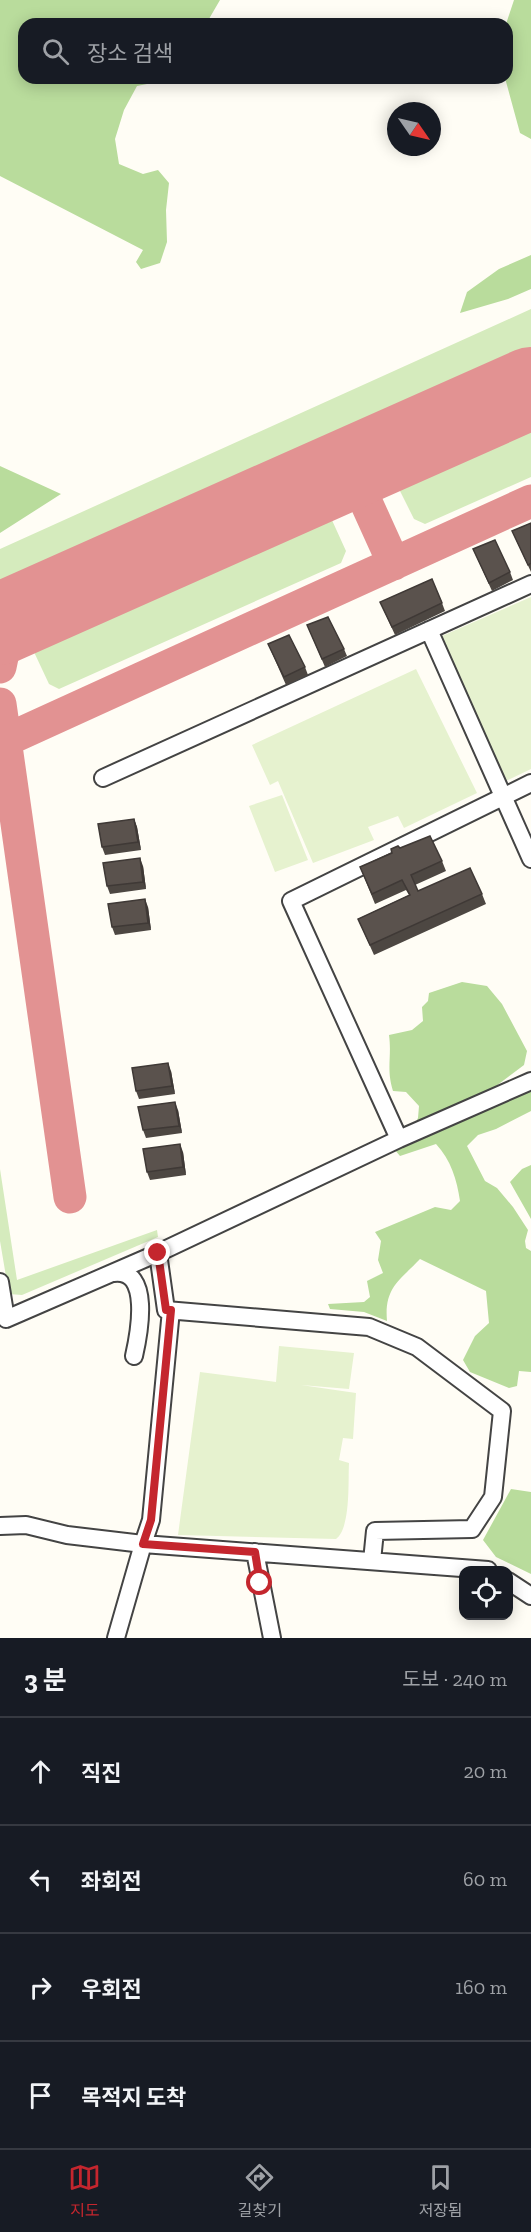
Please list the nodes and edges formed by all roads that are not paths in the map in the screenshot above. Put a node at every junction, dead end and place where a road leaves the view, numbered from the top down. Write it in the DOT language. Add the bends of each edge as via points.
graph roads {
  1 [pos="531,584"];
  2 [pos="429,630"];
  3 [pos="103,778"];
  4 [pos="531,783"];
  5 [pos="502,796"];
  6 [pos="531,859"];
  7 [pos="531,1081"];
  8 [pos="399,1139"];
  9 [pos="158,1253"];
  10 [pos="112,1273"];
  11 [pos="0,1282"];
  12 [pos="171,1310"];
  13 [pos="135,1356"];
  14 [pos="0,1526"];
  15 [pos="143,1544"];
  16 [pos="255,1552"];
  17 [pos="372,1561"];
  18 [pos="459,1568"];
  19 [pos="513,1584"];
  20 [pos="531,1596"];
  21 [pos="116,1638"];
  22 [pos="273,1638"];
  1 -- 2 [label="lane"];
  2 -- 3 [label="lane"];
  2 -- 5 [label="lane"];
  4 -- 5 [label="lane"];
  5 -- 6 [label="lane"];
  5 -- 8 [label="lane" via="291,901"];
  7 -- 8 [label="lane"];
  8 -- 9 [label="lane"];
  9 -- 10 [label="lane"];
  9 -- 12 [label="lane" via="166,1310"];
  10 -- 11 [label="lane" via="6,1319"];
  10 -- 13 [label="lane" via="122,1271 137,1286 141,1322"];
  12 -- 15 [label="lane" via="151,1520"];
  12 -- 17 [label="lane" via="369,1327 417,1347 502,1411 493,1497 472,1529 375,1531"];
  14 -- 15 [label="lane" via="26,1525 67,1535"];
  15 -- 16 [label="lane"];
  15 -- 21 [label="lane"];
  16 -- 17 [label="lane"];
  16 -- 22 [label="lane"];
  17 -- 18 [label="lane"];
  19 -- 20 [label="lane"];
}
